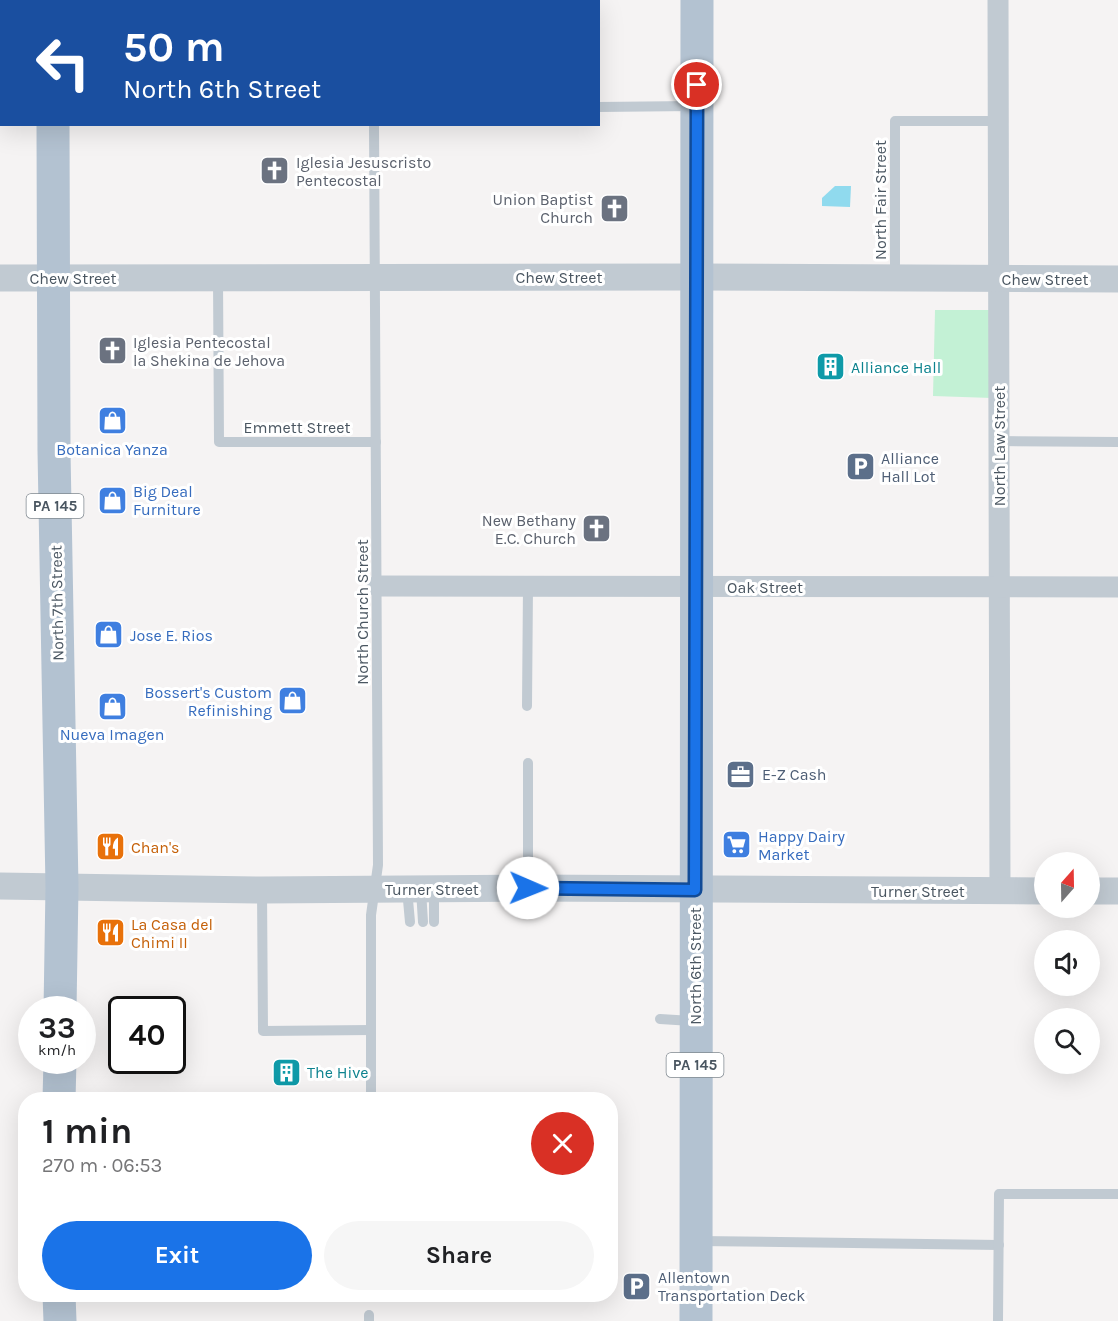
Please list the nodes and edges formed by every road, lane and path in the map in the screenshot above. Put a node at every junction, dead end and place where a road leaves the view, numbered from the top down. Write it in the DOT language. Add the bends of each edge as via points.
graph roads {
  1 [pos="696,0"];
  2 [pos="998,0"];
  3 [pos="697,106"];
  4 [pos="600,107"];
  5 [pos="999,121"];
  6 [pos="53,126"];
  7 [pos="374,126"];
  8 [pos="697,277"];
  9 [pos="54,278"];
  10 [pos="218,278"];
  11 [pos="375,278"];
  12 [pos="895,278"];
  13 [pos="999,278"];
  14 [pos="0,279"];
  15 [pos="1118,279"];
  16 [pos="999,441"];
  17 [pos="376,442"];
  18 [pos="1118,442"];
  19 [pos="377,586"];
  20 [pos="528,586"];
  21 [pos="696,586"];
  22 [pos="1118,587"];
  23 [pos="999,588"];
  24 [pos="527,706"];
  25 [pos="528,763"];
  26 [pos="0,886"];
  27 [pos="62,887"];
  28 [pos="528,888"];
  29 [pos="375,889"];
  30 [pos="420,889"];
  31 [pos="262,890"];
  32 [pos="695,890"];
  33 [pos="1034,891"];
  34 [pos="1100,891"];
  35 [pos="1118,891"];
  36 [pos="1000,892"];
  37 [pos="410,922"];
  38 [pos="429,922"];
  39 [pos="60,996"];
  40 [pos="660,1019"];
  41 [pos="695,1021"];
  42 [pos="371,1030"];
  43 [pos="60,1074"];
  44 [pos="59,1092"];
  45 [pos="371,1092"];
  46 [pos="1118,1194"];
  47 [pos="696,1241"];
  48 [pos="999,1245"];
  49 [pos="59,1302"];
  50 [pos="60,1321"];
  51 [pos="696,1321"];
  52 [pos="998,1321"];
  1 -- 3 [label="main road, North 6th Street / PA 145"];
  2 -- 5 [label="street, North Law Street"];
  3 -- 4 [label="lane"];
  3 -- 8 [label="main road, North 6th Street / PA 145"];
  5 -- 12 [label="lane, North Fair Street" via="895,121"];
  5 -- 13 [label="street, North Law Street"];
  6 -- 9 [label="main road, North 7th Street / PA 145"];
  7 -- 11 [label="lane, North Church Street"];
  8 -- 11 [label="street, Chew Street"];
  8 -- 12 [label="street, Chew Street"];
  8 -- 21 [label="main road, North 6th Street / PA 145"];
  9 -- 10 [label="street, Chew Street"];
  9 -- 14 [label="street, Chew Street"];
  9 -- 27 [label="main road, North 7th Street / PA 145"];
  10 -- 11 [label="street, Chew Street"];
  10 -- 17 [label="lane, Emmett Street" via="219,442"];
  11 -- 17 [label="lane, North Church Street"];
  12 -- 13 [label="street, Chew Street"];
  13 -- 15 [label="street, Chew Street"];
  13 -- 16 [label="street, North Law Street"];
  16 -- 18 [label="lane"];
  16 -- 23 [label="street, North Law Street"];
  17 -- 19 [label="lane, North Church Street"];
  19 -- 20 [label="street, Oak Street"];
  19 -- 29 [label="lane, North Church Street"];
  20 -- 21 [label="street, Oak Street"];
  20 -- 24 [label="lane"];
  21 -- 23 [label="street, Oak Street"];
  21 -- 32 [label="main road, North 6th Street / PA 145"];
  22 -- 23 [label="street, Oak Street"];
  23 -- 36 [label="street, North Law Street"];
  25 -- 28 [label="lane"];
  26 -- 27 [label="street, Turner Street"];
  27 -- 31 [label="street, Turner Street"];
  27 -- 39 [label="main road, North 7th Street / PA 145"];
  28 -- 30 [label="street, Turner Street"];
  28 -- 32 [label="street, Turner Street"];
  29 -- 30 [label="street, Turner Street"];
  29 -- 31 [label="street, Turner Street"];
  29 -- 42 [label="lane, North Church Street" via="371,915"];
  30 -- 37 [label="lane"];
  30 -- 38 [label="lane"];
  31 -- 42 [label="lane" via="263,1031"];
  32 -- 36 [label="street, Turner Street"];
  32 -- 41 [label="main road, North 6th Street / PA 145"];
  33 -- 36 [label="street, Turner Street"];
  34 -- 35 [label="street"];
  40 -- 41 [label="lane"];
  41 -- 47 [label="main road, North 6th Street / PA 145"];
  42 -- 45 [label="lane, North Church Street"];
  43 -- 44 [label="main road"];
  46 -- 48 [label="lane" via="999,1194"];
  47 -- 48 [label="lane"];
  47 -- 51 [label="main road, North 6th Street / PA 145"];
  48 -- 52 [label="lane"];
  49 -- 50 [label="main road"];
}
